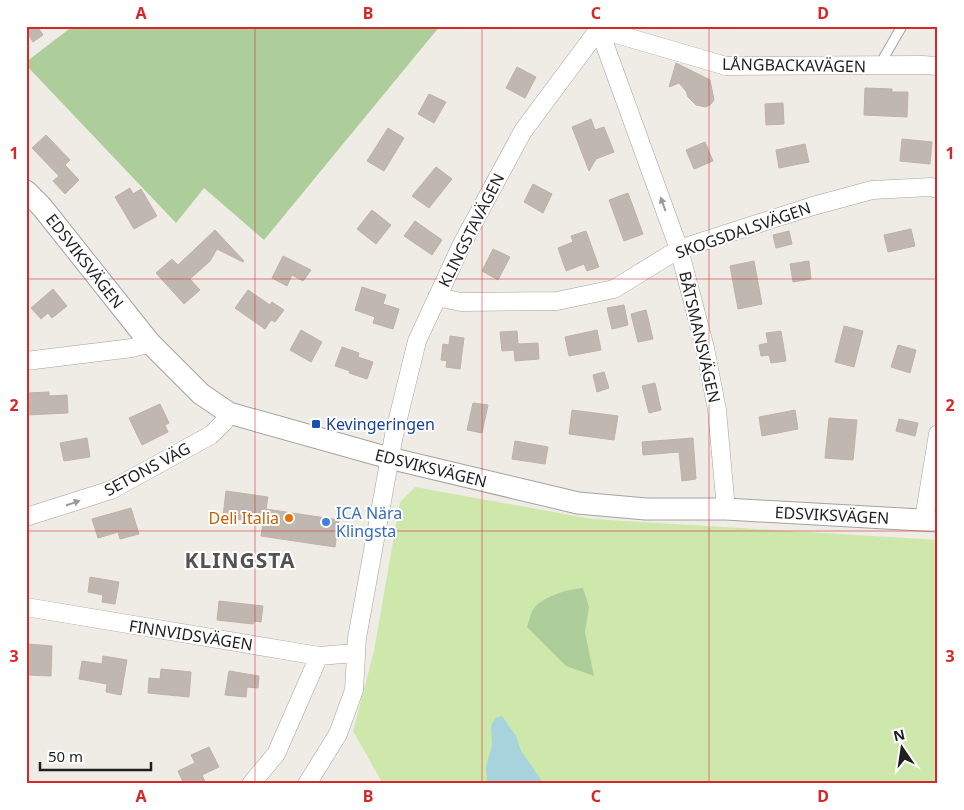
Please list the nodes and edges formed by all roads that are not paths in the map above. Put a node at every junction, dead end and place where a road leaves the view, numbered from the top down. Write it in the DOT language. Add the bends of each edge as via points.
graph roads {
  1 [pos="902,26"];
  2 [pos="600,27"];
  3 [pos="879,66"];
  4 [pos="938,66"];
  5 [pos="938,189"];
  6 [pos="26,191"];
  7 [pos="679,250"];
  8 [pos="437,297"];
  9 [pos="150,343"];
  10 [pos="26,361"];
  11 [pos="229,413"];
  12 [pos="938,434"];
  13 [pos="389,458"];
  14 [pos="726,509"];
  15 [pos="26,517"];
  16 [pos="931,520"];
  17 [pos="26,607"];
  18 [pos="355,653"];
  19 [pos="319,656"];
  20 [pos="251,784"];
  21 [pos="307,784"];
  1 -- 3 [label="lane"];
  2 -- 3 [label="street, LÅNGBACKAVÄGEN" via="726,66"];
  7 -- 2 [label="street, BÅTSMANSVÄGEN, one-way"];
  2 -- 8 [label="street, KLINGSTAVÄGEN" via="523,131"];
  3 -- 4 [label="street, LÅNGBACKAVÄGEN"];
  5 -- 7 [label="street, SKOGSDALSVÄGEN" via="872,190"];
  6 -- 9 [label="street, EDSVIKSVÄGEN"];
  7 -- 8 [label="street, SKOGSDALSVÄGEN" via="614,289 557,301 461,302"];
  7 -- 14 [label="street, BÅTSMANSVÄGEN" via="705,348 717,410"];
  8 -- 13 [label="street, KLINGSTAVÄGEN" via="417,341"];
  9 -- 10 [label="street"];
  9 -- 11 [label="street, EDSVIKSVÄGEN" via="202,394"];
  11 -- 13 [label="street, EDSVIKSVÄGEN"];
  15 -- 11 [label="street, SETONS VÄG, one-way" via="111,490 211,435"];
  12 -- 16 [label="street"];
  13 -- 14 [label="street, EDSVIKSVÄGEN" via="578,503 646,509"];
  13 -- 18 [label="street"];
  14 -- 16 [label="street, EDSVIKSVÄGEN"];
  17 -- 19 [label="street, FINNVIDSVÄGEN"];
  18 -- 19 [label="street, FINNVIDSVÄGEN"];
  18 -- 21 [label="street" via="354,690 338,734"];
  19 -- 20 [label="street" via="276,754"];
}
